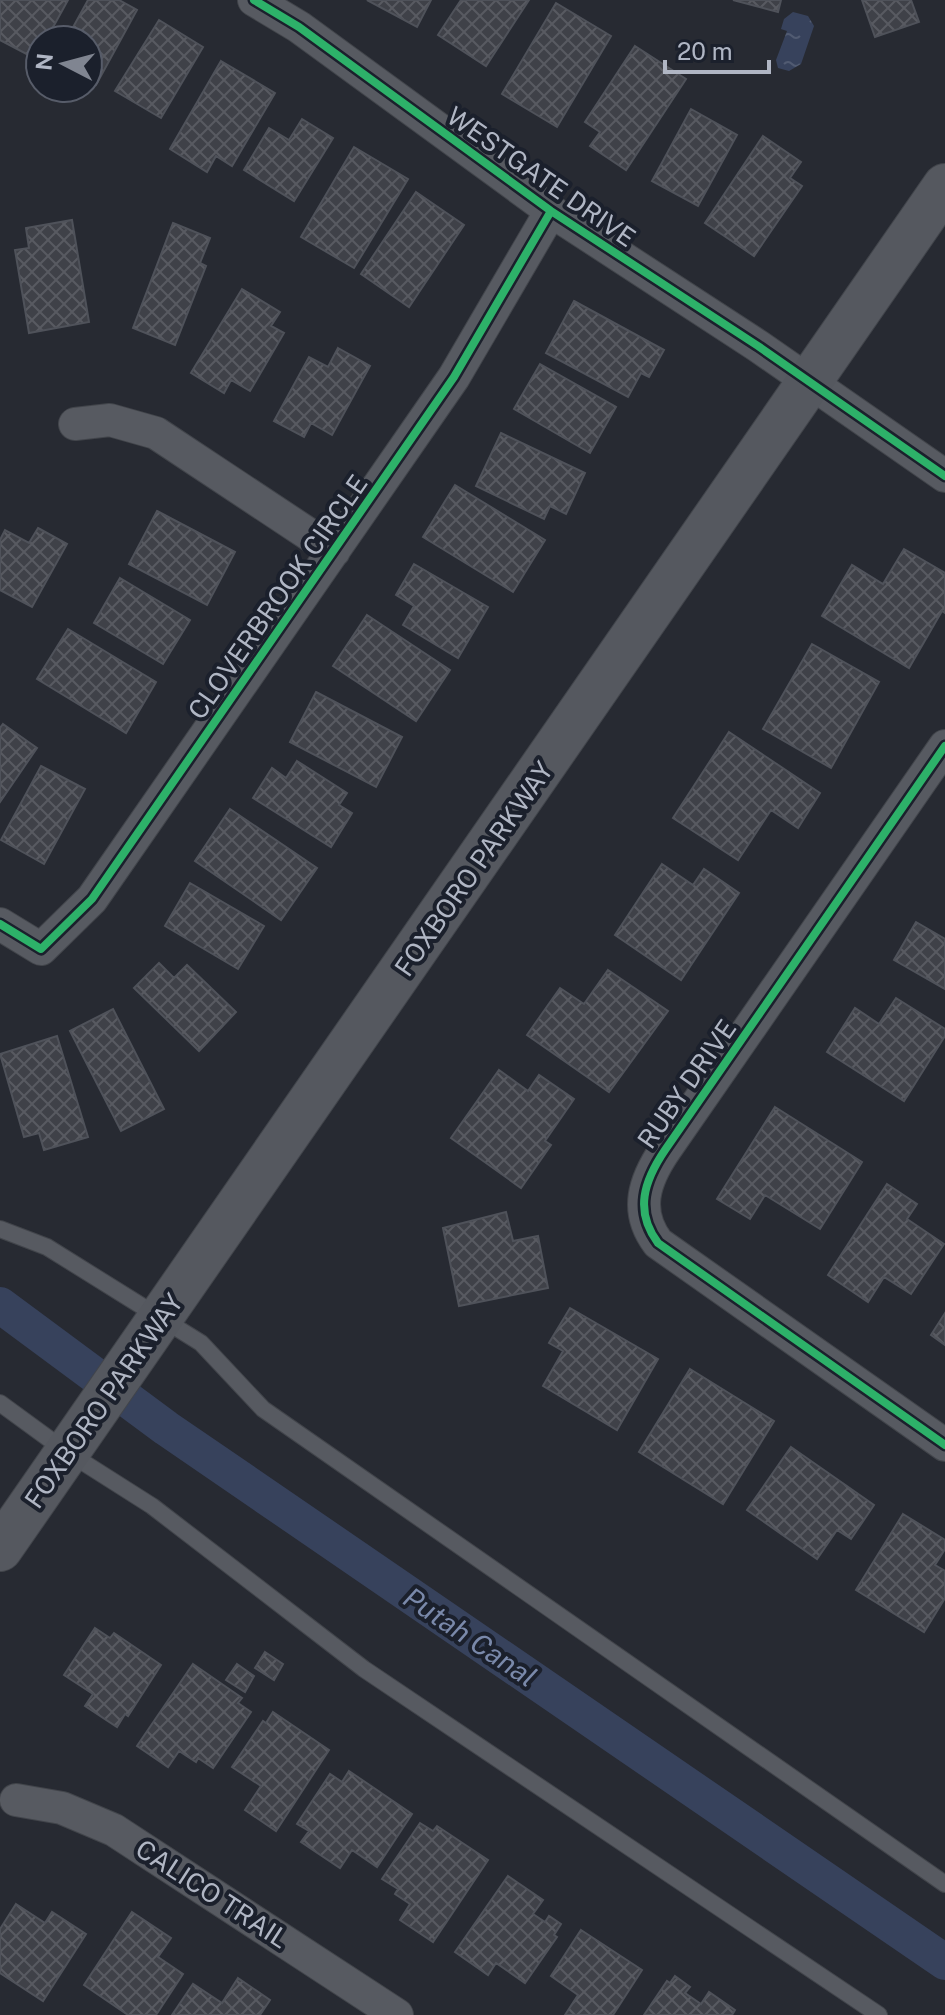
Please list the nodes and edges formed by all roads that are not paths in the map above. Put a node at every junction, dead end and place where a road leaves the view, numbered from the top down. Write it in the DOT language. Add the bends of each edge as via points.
graph roads {
  1 [pos="254,0"];
  2 [pos="945,186"];
  3 [pos="551,211"];
  4 [pos="809,381"];
  5 [pos="75,424"];
  6 [pos="945,476"];
  7 [pos="334,551"];
  8 [pos="945,746"];
  9 [pos="0,924"];
  10 [pos="0,1229"];
  11 [pos="150,1335"];
  12 [pos="0,1403"];
  13 [pos="78,1438"];
  14 [pos="945,1445"];
  15 [pos="0,1549"];
  16 [pos="16,1800"];
  17 [pos="945,1884"];
  18 [pos="397,2015"];
  19 [pos="879,2015"];
  1 -- 3 [label="street, WESTGATE DRIVE" via="299,27"];
  2 -- 4 [label="main road, FOXBORO PARKWAY"];
  3 -- 4 [label="street, WESTGATE DRIVE"];
  3 -- 7 [label="street, CLOVERBROOK CIRCLE" via="454,377"];
  4 -- 6 [label="street, WESTGATE DRIVE"];
  4 -- 11 [label="main road, FOXBORO PARKWAY"];
  5 -- 7 [label="street" via="110,420 156,433"];
  7 -- 9 [label="street, CLOVERBROOK CIRCLE" via="92,899 41,949"];
  8 -- 14 [label="street, RUBY DRIVE" via="665,1150 642,1197 643,1215 658,1243"];
  10 -- 11 [label="lane" via="47,1247"];
  11 -- 13 [label="main road, FOXBORO PARKWAY"];
  11 -- 17 [label="lane" via="201,1343 263,1409"];
  12 -- 13 [label="lane"];
  13 -- 15 [label="main road, FOXBORO PARKWAY"];
  13 -- 19 [label="lane" via="152,1506 364,1669"];
  16 -- 18 [label="street, CALICO TRAIL" via="62,1808 114,1830"];
}
